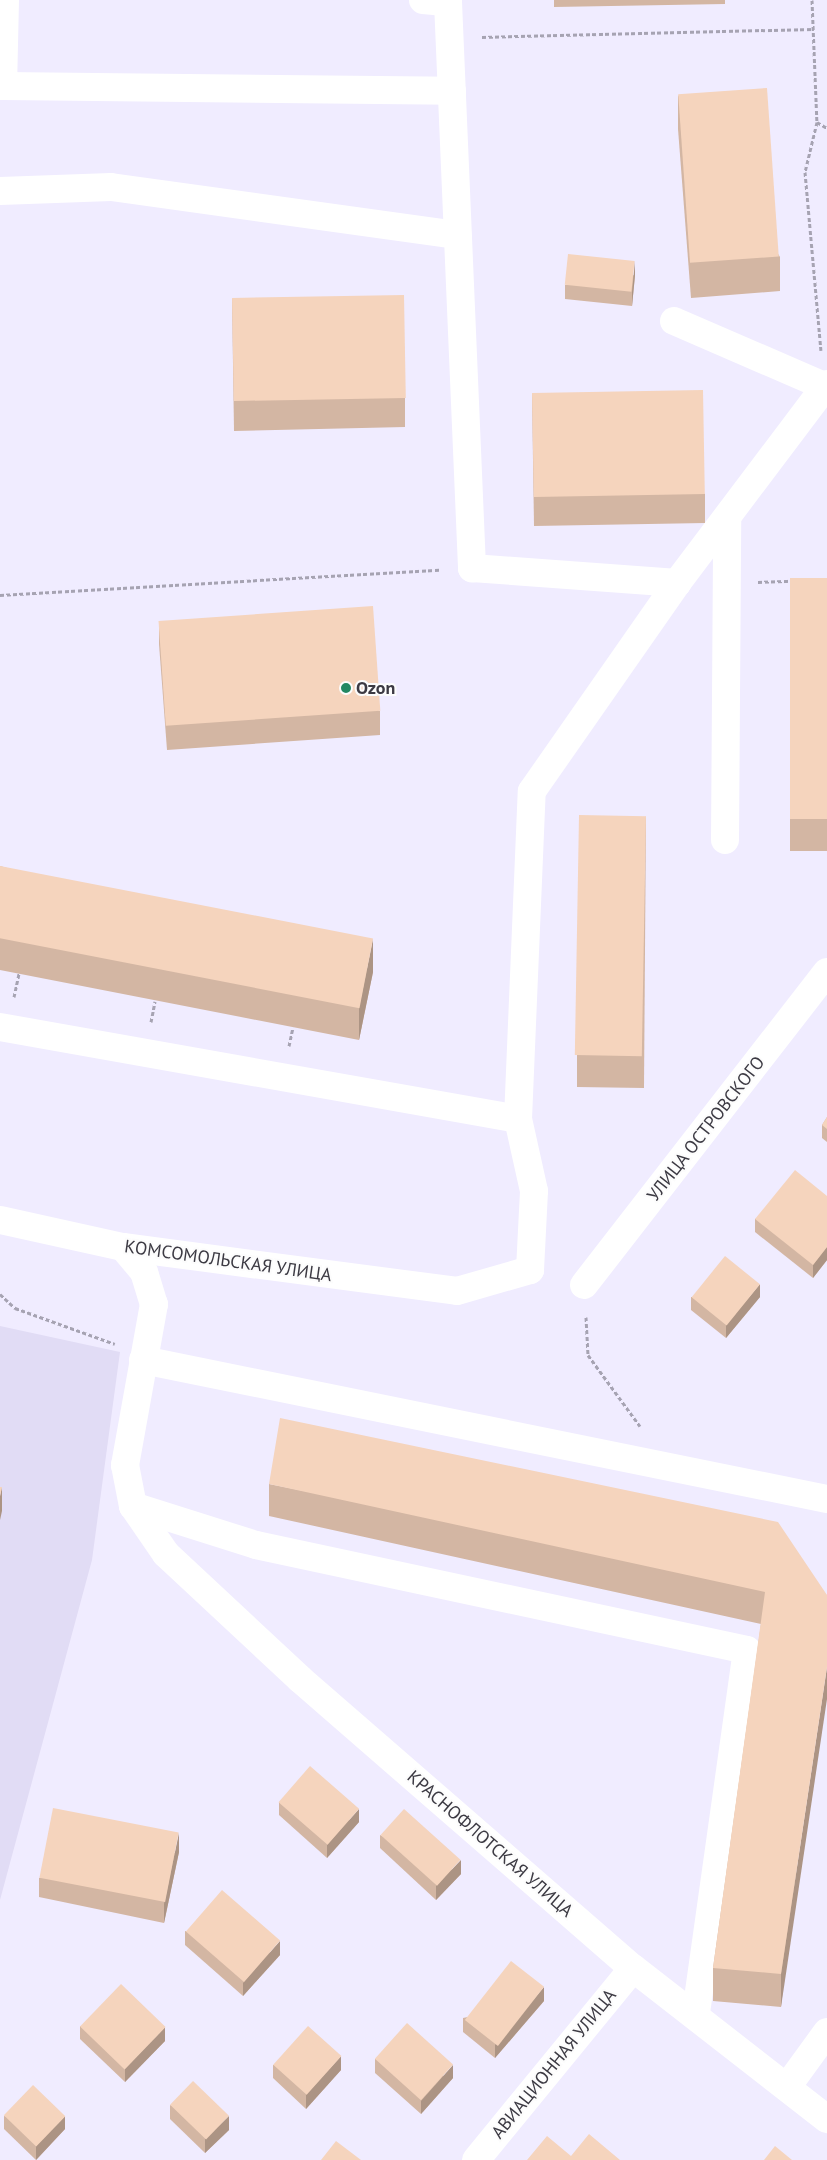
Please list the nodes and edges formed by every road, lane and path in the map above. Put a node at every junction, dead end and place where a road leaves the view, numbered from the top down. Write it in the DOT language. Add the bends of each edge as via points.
graph roads {
  1 [pos="5,0"];
  2 [pos="812,0"];
  3 [pos="440,1"];
  4 [pos="814,29"];
  5 [pos="450,37"];
  6 [pos="452,91"];
  7 [pos="817,122"];
  8 [pos="827,128"];
  9 [pos="0,191"];
  10 [pos="458,235"];
  11 [pos="674,320"];
  12 [pos="826,385"];
  13 [pos="727,520"];
  14 [pos="472,568"];
  15 [pos="677,583"];
  16 [pos="0,595"];
  17 [pos="725,840"];
  18 [pos="827,972"];
  19 [pos="0,1027"];
  20 [pos="518,1120"];
  21 [pos="0,1220"];
  22 [pos="123,1247"];
  23 [pos="584,1285"];
  24 [pos="0,1294"];
  25 [pos="143,1360"];
  26 [pos="669,1467"];
  27 [pos="827,1499"];
  28 [pos="133,1506"];
  29 [pos="633,1968"];
  30 [pos="696,2015"];
  31 [pos="827,2032"];
  32 [pos="787,2087"];
  33 [pos="827,2119"];
  34 [pos="476,2160"];
  1 -- 6 [label="street" via="3,86"];
  2 -- 4 [label="path"];
  3 -- 5 [label="street"];
  4 -- 5 [label="path"];
  4 -- 7 [label="path"];
  5 -- 6 [label="street"];
  6 -- 10 [label="street"];
  7 -- 8 [label="path"];
  7 -- 12 [label="path" via="805,172"];
  9 -- 10 [label="street" via="111,187"];
  10 -- 14 [label="street"];
  11 -- 12 [label="street"];
  12 -- 13 [label="street"];
  13 -- 15 [label="street"];
  13 -- 17 [label="street"];
  14 -- 15 [label="street"];
  14 -- 16 [label="path"];
  15 -- 20 [label="street" via="532,791"];
  18 -- 23 [label="street, УЛИЦА ОСТРОВСКОГО"];
  19 -- 20 [label="street"];
  20 -- 22 [label="street, КОМСОМОЛЬСКАЯ УЛИЦА" via="534,1191 530,1270 457,1292"];
  21 -- 22 [label="street, КОМСОМОЛЬСКАЯ УЛИЦА"];
  22 -- 25 [label="street" via="144,1272 154,1304"];
  23 -- 26 [label="path" via="588,1355"];
  24 -- 25 [label="path" via="15,1308 106,1340"];
  25 -- 26 [label="street"];
  25 -- 28 [label="street" via="125,1465"];
  26 -- 27 [label="street"];
  28 -- 29 [label="street, КРАСНОФЛОТСКАЯ УЛИЦА" via="166,1554 300,1680"];
  28 -- 30 [label="street" via="256,1545 748,1650"];
  29 -- 30 [label="street, КРАСНОФЛОТСКАЯ УЛИЦА"];
  29 -- 34 [label="street, АВИАЦИОННАЯ УЛИЦА"];
  30 -- 32 [label="street, КРАСНОФЛОТСКАЯ УЛИЦА"];
  31 -- 32 [label="street"];
  32 -- 33 [label="street, КРАСНОФЛОТСКАЯ УЛИЦА"];
}
